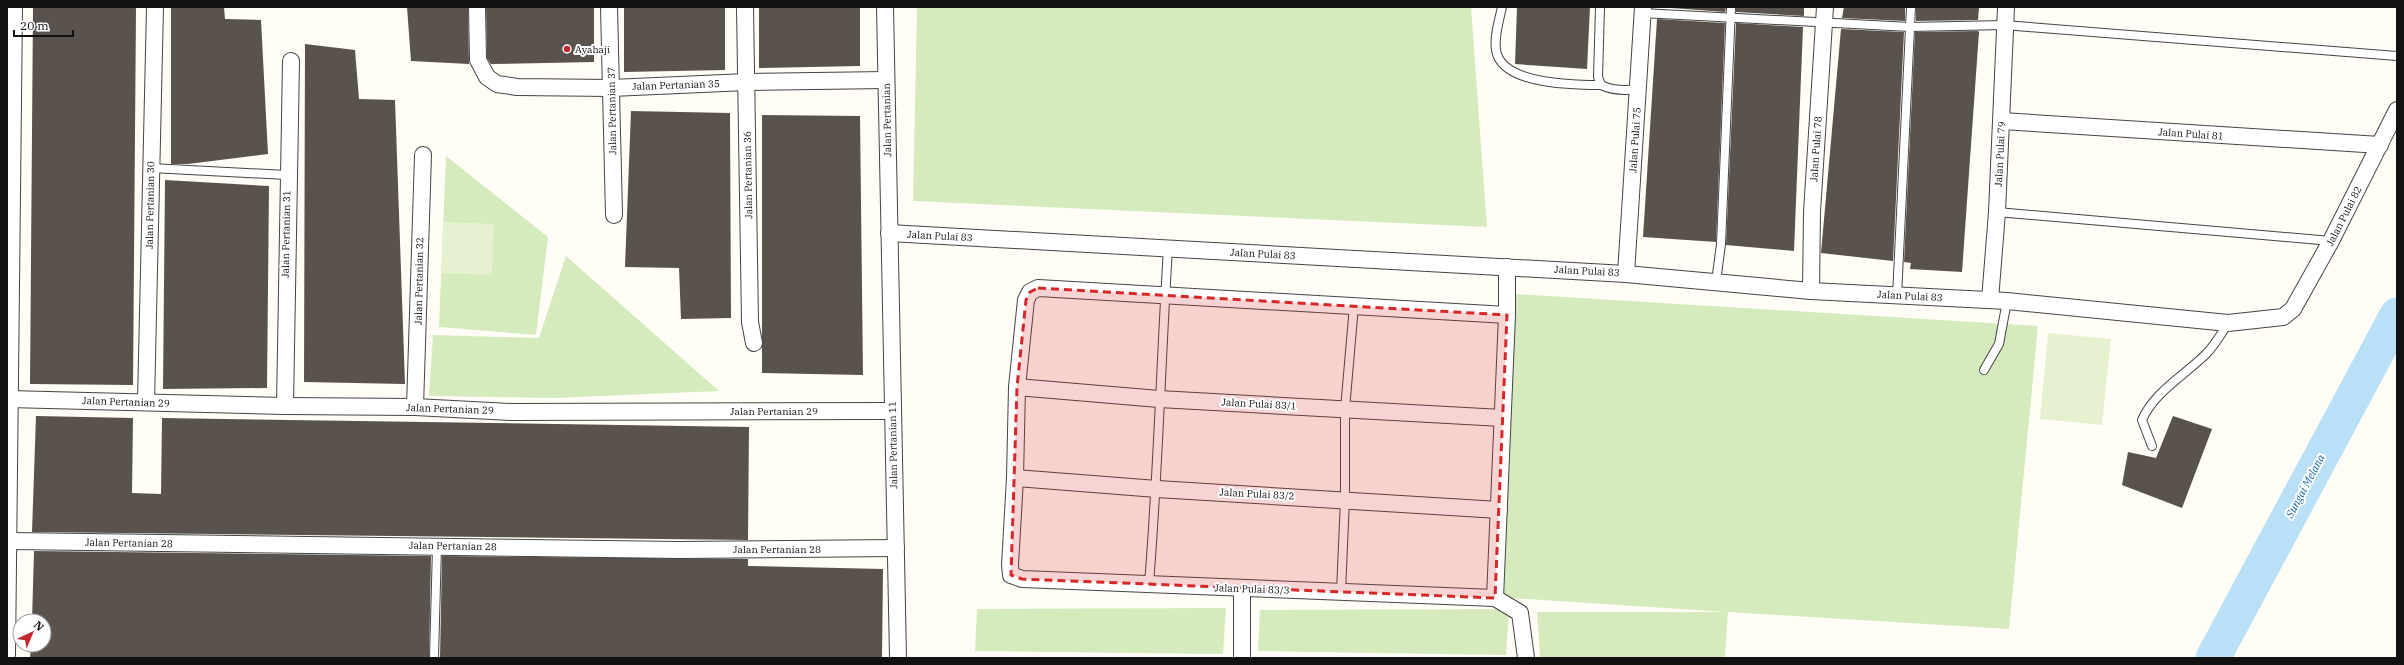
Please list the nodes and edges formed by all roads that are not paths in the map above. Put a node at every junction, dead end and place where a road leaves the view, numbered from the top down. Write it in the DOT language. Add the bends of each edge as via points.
graph roads {
  1 [pos="14,7"];
  2 [pos="155,7"];
  3 [pos="477,7"];
  4 [pos="609,7"];
  5 [pos="745,7"];
  6 [pos="885,7"];
  7 [pos="1502,7"];
  8 [pos="1600,7"];
  9 [pos="1731,7"];
  10 [pos="1911,7"];
  11 [pos="2006,7"];
  12 [pos="1642,10"];
  13 [pos="1824,14"];
  14 [pos="1730,17"];
  15 [pos="2004,25"];
  16 [pos="1910,27"];
  17 [pos="2397,56"];
  18 [pos="291,61"];
  19 [pos="886,80"];
  20 [pos="747,82"];
  21 [pos="1600,85"];
  22 [pos="611,88"];
  23 [pos="1638,88"];
  24 [pos="9,110"];
  25 [pos="2397,110"];
  26 [pos="2002,121"];
  27 [pos="2380,146"];
  28 [pos="423,155"];
  29 [pos="151,168"];
  30 [pos="287,175"];
  31 [pos="1997,212"];
  32 [pos="614,215"];
  33 [pos="889,233"];
  34 [pos="2331,241"];
  35 [pos="1168,248"];
  36 [pos="1507,267"];
  37 [pos="1626,274"];
  38 [pos="1716,282"];
  39 [pos="1811,291"];
  40 [pos="1165,295"];
  41 [pos="1897,296"];
  42 [pos="1990,300"];
  43 [pos="2007,301"];
  44 [pos="1354,306"];
  45 [pos="1507,315"];
  46 [pos="2283,317"];
  47 [pos="2228,324"];
  48 [pos="754,343"];
  49 [pos="1984,370"];
  50 [pos="1017,387"];
  51 [pos="8,399"];
  52 [pos="1160,399"];
  53 [pos="146,402"];
  54 [pos="285,406"];
  55 [pos="415,407"];
  56 [pos="1345,409"];
  57 [pos="892,411"];
  58 [pos="1502,418"];
  59 [pos="2152,446"];
  60 [pos="1015,478"];
  61 [pos="1157,489"];
  62 [pos="1345,499"];
  63 [pos="1499,510"];
  64 [pos="10,541"];
  65 [pos="437,546"];
  66 [pos="896,548"];
  67 [pos="1149,584"];
  68 [pos="1242,588"];
  69 [pos="1341,592"];
  70 [pos="1495,598"];
  71 [pos="7,655"];
  72 [pos="434,658"];
  73 [pos="898,658"];
  74 [pos="1242,658"];
  75 [pos="1526,658"];
  1 -- 24 [label="street"];
  2 -- 29 [label="street, Jalan Pertanian 30"];
  3 -- 22 [label="street, Jalan Pertanian 35" via="478,60 487,77 497,84 517,87"];
  4 -- 22 [label="street, Jalan Pertanian 37"];
  5 -- 20 [label="street, Jalan Pertanian 36"];
  6 -- 19 [label="street, Jalan Pertanian"];
  7 -- 21 [label="lane" via="1496,51 1509,68 1527,78 1562,84"];
  8 -- 21 [label="lane"];
  9 -- 14 [label="lane"];
  10 -- 16 [label="lane"];
  11 -- 15 [label="street, Jalan Pulai 79"];
  12 -- 14 [label="lane"];
  12 -- 23 [label="street, Jalan Pulai 75"];
  13 -- 14 [label="lane"];
  13 -- 16 [label="lane"];
  13 -- 39 [label="street, Jalan Pulai 78" via="1812,212"];
  14 -- 38 [label="lane" via="1721,244"];
  15 -- 16 [label="lane"];
  15 -- 17 [label="lane"];
  15 -- 26 [label="street, Jalan Pulai 79"];
  16 -- 41 [label="lane"];
  18 -- 30 [label="street, Jalan Pertanian 31"];
  19 -- 20 [label="street, Jalan Pertanian 35"];
  19 -- 33 [label="street, Jalan Pertanian"];
  20 -- 22 [label="street, Jalan Pertanian 35"];
  20 -- 48 [label="street, Jalan Pertanian 36" via="750,322"];
  21 -- 23 [label="lane" via="1608,89"];
  22 -- 32 [label="street, Jalan Pertanian 37"];
  23 -- 37 [label="street, Jalan Pulai 75"];
  24 -- 51 [label="street"];
  25 -- 27 [label="street, Jalan Pulai 82"];
  26 -- 27 [label="street, Jalan Pulai 81"];
  26 -- 31 [label="street, Jalan Pulai 79"];
  27 -- 34 [label="street, Jalan Pulai 82"];
  28 -- 55 [label="street, Jalan Pertanian 32"];
  29 -- 30 [label="lane"];
  29 -- 53 [label="street, Jalan Pertanian 30"];
  30 -- 54 [label="street, Jalan Pertanian 31"];
  31 -- 34 [label="lane"];
  31 -- 42 [label="street, Jalan Pulai 79"];
  33 -- 35 [label="street, Jalan Pulai 83"];
  33 -- 57 [label="street, Jalan Pertanian 11"];
  34 -- 46 [label="street, Jalan Pulai 82" via="2293,309"];
  35 -- 36 [label="street, Jalan Pulai 83"];
  35 -- 40 [label="lane"];
  36 -- 37 [label="street, Jalan Pulai 83"];
  36 -- 45 [label="street"];
  37 -- 38 [label="street, Jalan Pulai 83"];
  38 -- 39 [label="street, Jalan Pulai 83"];
  39 -- 41 [label="street, Jalan Pulai 83"];
  40 -- 44 [label="street"];
  40 -- 50 [label="street" via="1038,288 1030,292 1026,300"];
  40 -- 52 [label="lane"];
  41 -- 42 [label="street, Jalan Pulai 83"];
  42 -- 43 [label="street, Jalan Pulai 83"];
  43 -- 47 [label="street, Jalan Pulai 83"];
  43 -- 49 [label="lane" via="1999,344"];
  44 -- 45 [label="street"];
  44 -- 56 [label="lane"];
  45 -- 58 [label="street"];
  46 -- 47 [label="street, Jalan Pulai 83"];
  47 -- 59 [label="lane" via="2207,353 2153,402 2145,413 2142,420"];
  50 -- 52 [label="street, Jalan Pulai 83/1"];
  50 -- 60 [label="street"];
  51 -- 53 [label="street, Jalan Pertanian 29"];
  51 -- 64 [label="street"];
  52 -- 56 [label="street, Jalan Pulai 83/1"];
  52 -- 61 [label="lane"];
  53 -- 54 [label="street, Jalan Pertanian 29"];
  54 -- 55 [label="street, Jalan Pertanian 29"];
  55 -- 57 [label="street, Jalan Pertanian 29" via="511,412"];
  56 -- 58 [label="street, Jalan Pulai 83/1"];
  56 -- 62 [label="lane"];
  57 -- 66 [label="street, Jalan Pertanian 11"];
  58 -- 63 [label="street"];
  60 -- 61 [label="street, Jalan Pulai 83/2"];
  60 -- 67 [label="street, Jalan Pulai 83/3" via="1011,575 1022,579"];
  61 -- 62 [label="street, Jalan Pulai 83/2"];
  61 -- 67 [label="lane"];
  62 -- 63 [label="street, Jalan Pulai 83/2"];
  62 -- 69 [label="lane"];
  63 -- 70 [label="street"];
  64 -- 65 [label="street, Jalan Pertanian 28"];
  64 -- 71 [label="street"];
  65 -- 66 [label="street, Jalan Pertanian 28" via="679,550"];
  65 -- 72 [label="lane"];
  66 -- 73 [label="street, Jalan Pertanian 11"];
  67 -- 68 [label="street, Jalan Pulai 83/3"];
  68 -- 69 [label="street, Jalan Pulai 83/3"];
  68 -- 74 [label="street"];
  69 -- 70 [label="street, Jalan Pulai 83/3"];
  70 -- 75 [label="street" via="1520,613"];
}
